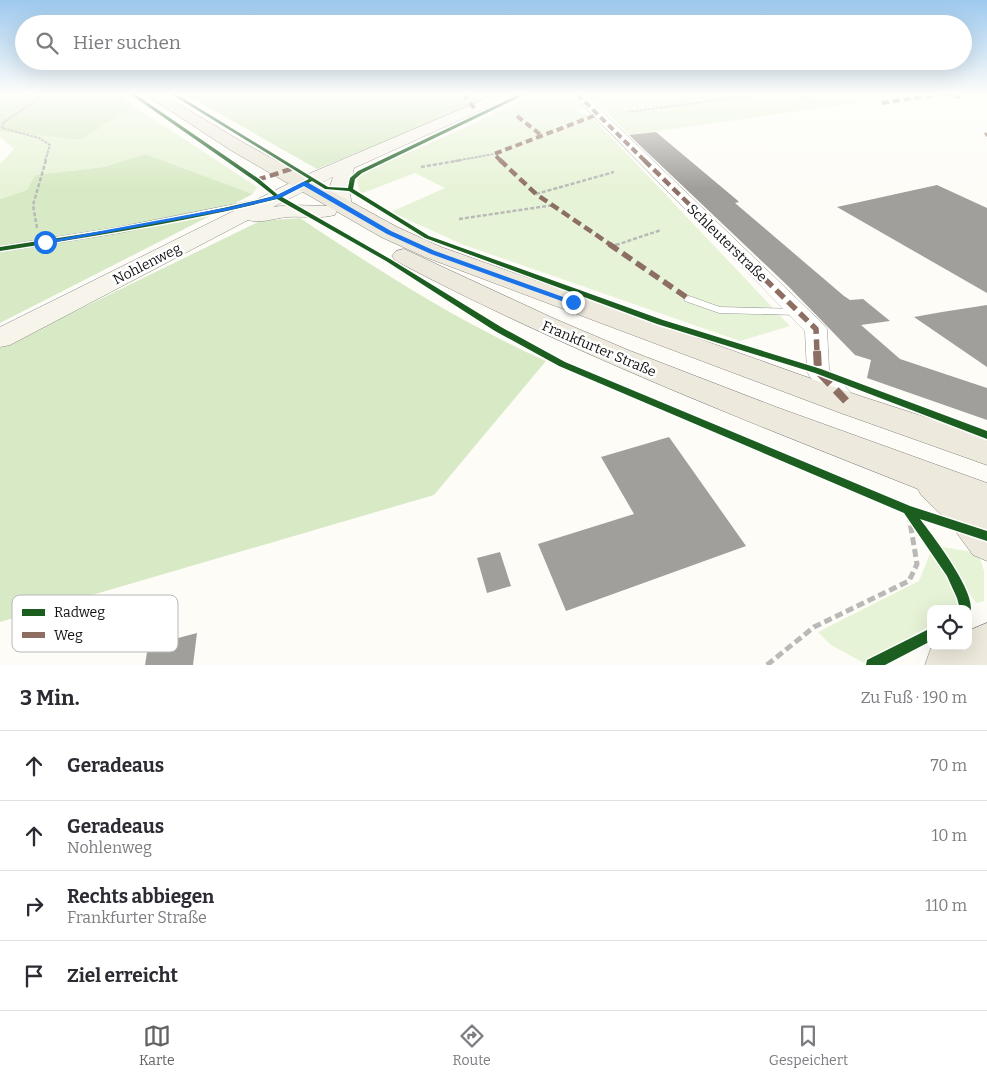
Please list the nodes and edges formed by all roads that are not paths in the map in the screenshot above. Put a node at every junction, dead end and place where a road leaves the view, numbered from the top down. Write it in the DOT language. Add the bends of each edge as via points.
graph roads {
  1 [pos="201,125"];
  2 [pos="437,125"];
  3 [pos="608,125"];
  4 [pos="346,164"];
  5 [pos="292,190"];
  6 [pos="335,208"];
  7 [pos="230,221"];
  8 [pos="0,249"];
  9 [pos="689,299"];
  10 [pos="798,312"];
  11 [pos="0,338"];
  12 [pos="848,404"];
  13 [pos="987,451"];
  14 [pos="921,474"];
  15 [pos="987,499"];
  16 [pos="987,542"];
  1 -- 5 [label="main road, Frankfurter Straße" via="238,148"];
  2 -- 4 [label="main road, Nohlenweg"];
  3 -- 10 [label="street, Schleuterstraße"];
  4 -- 5 [label="main road, Nohlenweg"];
  4 -- 6 [label="main road"];
  5 -- 6 [label="main road, Frankfurter Straße"];
  5 -- 7 [label="main road, Nohlenweg"];
  5 -- 8 [label="lane" via="230,209"];
  6 -- 7 [label="main road" via="288,211"];
  6 -- 12 [label="main road, Frankfurter Straße" via="433,252"];
  6 -- 14 [label="main road, Frankfurter Straße" via="366,236 475,295 650,372"];
  7 -- 11 [label="main road, Nohlenweg"];
  9 -- 10 [label="lane" via="719,310"];
  10 -- 12 [label="street, Schleuterstraße" via="816,329 818,372"];
  12 -- 13 [label="main road, Frankfurter Straße"];
  14 -- 15 [label="main road, Frankfurter Straße"];
  14 -- 16 [label="main road" via="961,509"];
}
